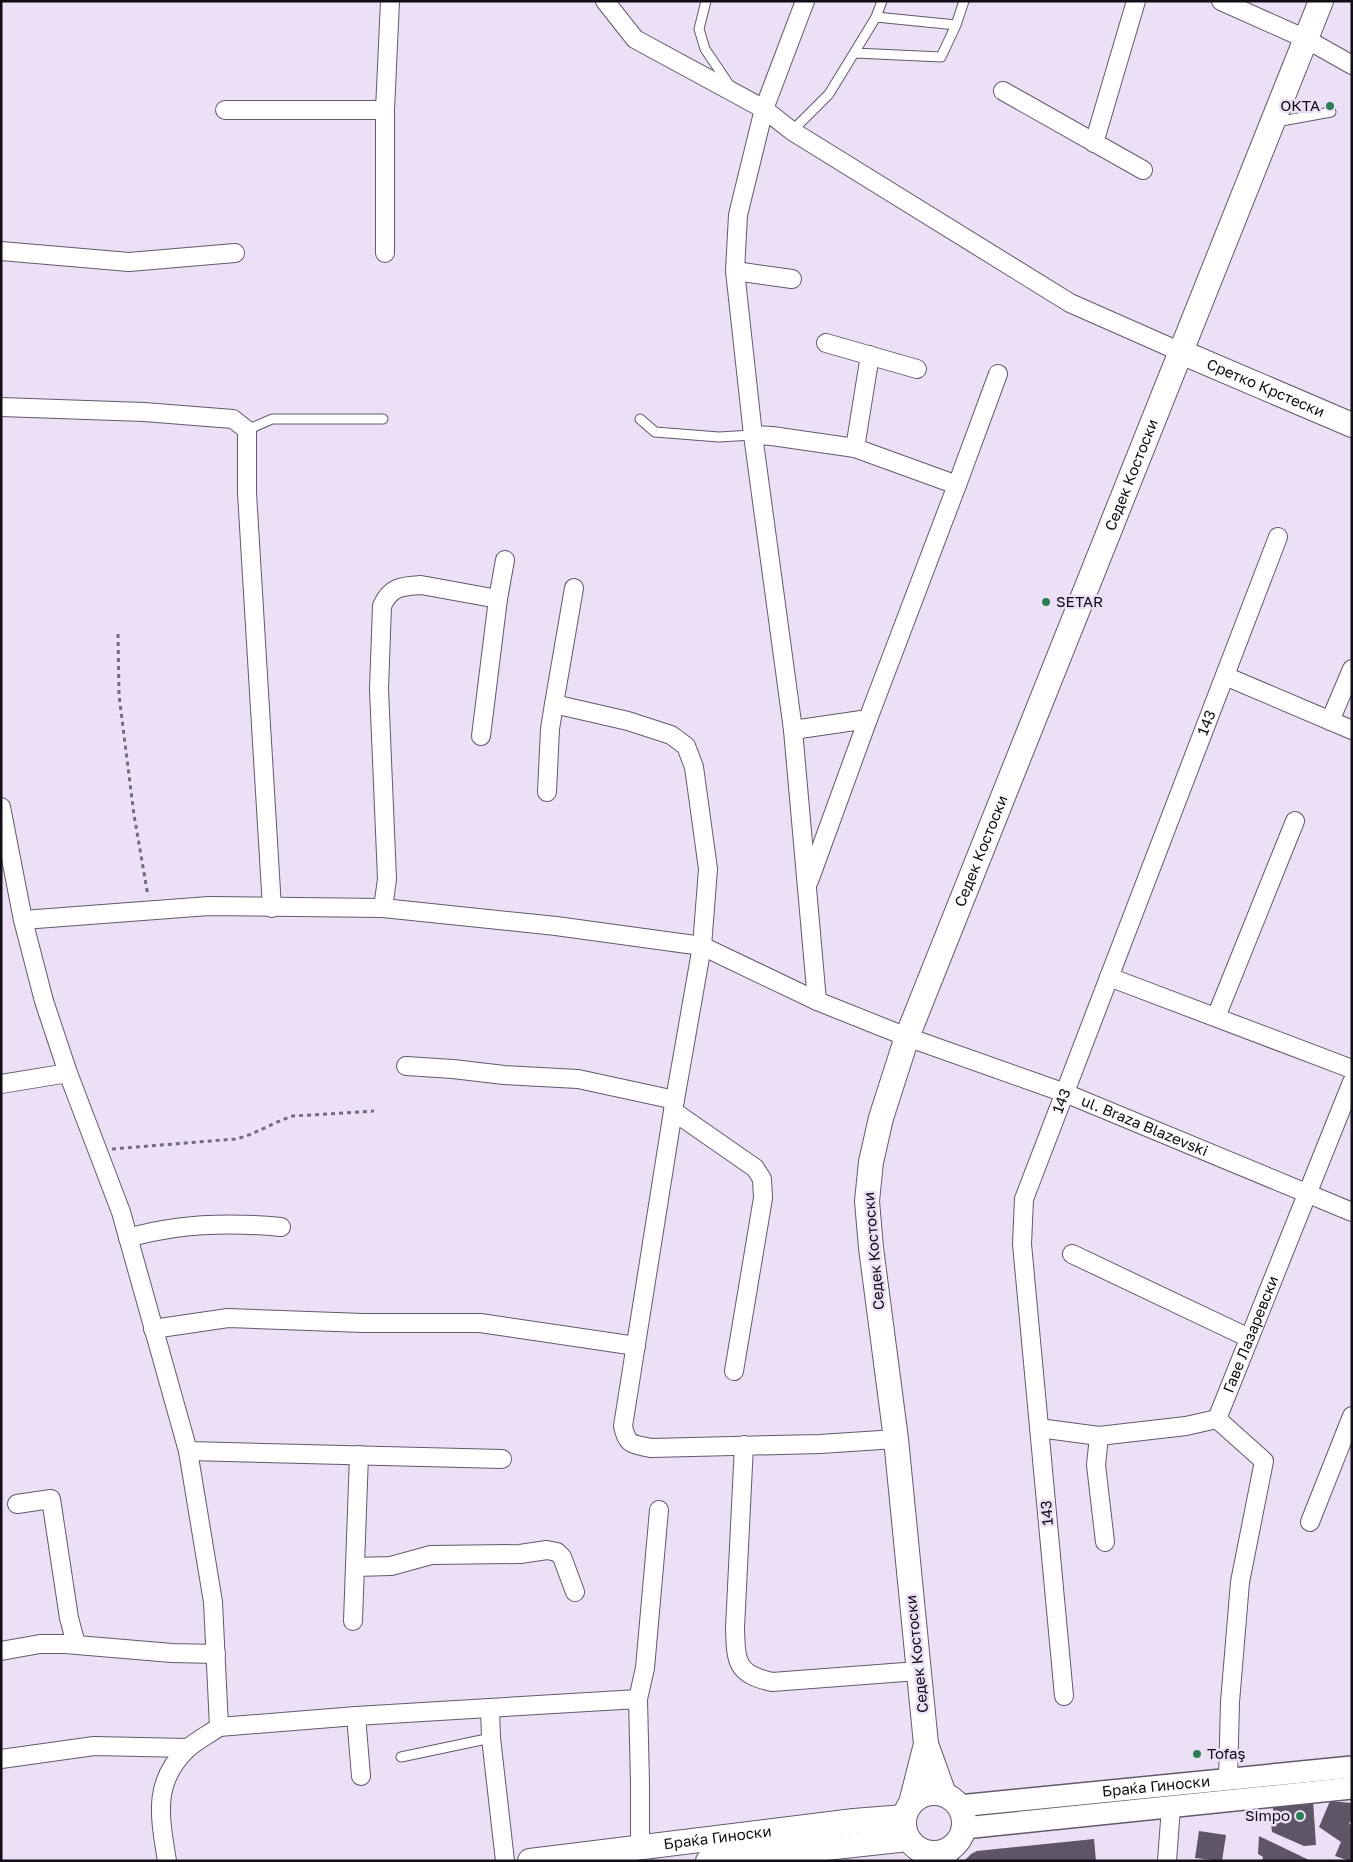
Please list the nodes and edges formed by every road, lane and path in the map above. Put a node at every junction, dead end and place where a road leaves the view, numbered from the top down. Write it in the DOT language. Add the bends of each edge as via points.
graph roads {
  1 [pos="390,1"];
  2 [pos="606,1"];
  3 [pos="706,1"];
  4 [pos="805,1"];
  5 [pos="882,1"];
  6 [pos="964,1"];
  7 [pos="1136,1"];
  8 [pos="1221,1"];
  9 [pos="1322,1"];
  10 [pos="876,17"];
  11 [pos="956,25"];
  12 [pos="1306,39"];
  13 [pos="855,53"];
  14 [pos="1352,65"];
  15 [pos="1003,91"];
  16 [pos="735,93"];
  17 [pos="764,109"];
  18 [pos="225,110"];
  19 [pos="385,110"];
  20 [pos="1331,112"];
  21 [pos="1273,123"];
  22 [pos="792,131"];
  23 [pos="1094,143"];
  24 [pos="1143,170"];
  25 [pos="1,252"];
  26 [pos="235,253"];
  27 [pos="385,253"];
  28 [pos="735,270"];
  29 [pos="792,279"];
  30 [pos="826,343"];
  31 [pos="1181,352"];
  32 [pos="870,356"];
  33 [pos="917,369"];
  34 [pos="998,374"];
  35 [pos="1,407"];
  36 [pos="383,419"];
  37 [pos="640,419"];
  38 [pos="1352,424"];
  39 [pos="247,430"];
  40 [pos="753,435"];
  41 [pos="855,448"];
  42 [pos="957,485"];
  43 [pos="1278,537"];
  44 [pos="505,560"];
  45 [pos="574,588"];
  46 [pos="498,599"];
  47 [pos="118,634"];
  48 [pos="1352,669"];
  49 [pos="1225,676"];
  50 [pos="554,704"];
  51 [pos="868,719"];
  52 [pos="1330,721"];
  53 [pos="793,730"];
  54 [pos="1352,730"];
  55 [pos="481,736"];
  56 [pos="547,792"];
  57 [pos="1,807"];
  58 [pos="1295,821"];
  59 [pos="802,828"];
  60 [pos="4,835"];
  61 [pos="825,835"];
  62 [pos="807,887"];
  63 [pos="272,908"];
  64 [pos="383,908"];
  65 [pos="150,910"];
  66 [pos="23,920"];
  67 [pos="702,946"];
  68 [pos="1109,977"];
  69 [pos="817,1001"];
  70 [pos="1216,1017"];
  71 [pos="906,1037"];
  72 [pos="406,1066"];
  73 [pos="1352,1069"];
  74 [pos="68,1073"];
  75 [pos="1352,1082"];
  76 [pos="1,1084"];
  77 [pos="1065,1093"];
  78 [pos="674,1105"];
  79 [pos="374,1111"];
  80 [pos="98,1150"];
  81 [pos="1307,1192"];
  82 [pos="1352,1212"];
  83 [pos="281,1226"];
  84 [pos="128,1238"];
  85 [pos="1072,1254"];
  86 [pos="153,1329"];
  87 [pos="1249,1338"];
  88 [pos="636,1346"];
  89 [pos="734,1371"];
  90 [pos="1352,1416"];
  91 [pos="1217,1419"];
  92 [pos="1039,1428"];
  93 [pos="1100,1436"];
  94 [pos="896,1440"];
  95 [pos="744,1445"];
  96 [pos="188,1451"];
  97 [pos="359,1455"];
  98 [pos="502,1459"];
  99 [pos="17,1504"];
  100 [pos="659,1510"];
  101 [pos="1310,1522"];
  102 [pos="1105,1542"];
  103 [pos="355,1566"];
  104 [pos="575,1592"];
  105 [pos="353,1620"];
  106 [pos="76,1644"];
  107 [pos="1,1651"];
  108 [pos="216,1654"];
  109 [pos="918,1671"];
  110 [pos="1064,1696"];
  111 [pos="638,1699"];
  112 [pos="490,1708"];
  113 [pos="356,1716"];
  114 [pos="219,1728"];
  115 [pos="491,1738"];
  116 [pos="926,1744"];
  117 [pos="188,1748"];
  118 [pos="400,1757"];
  119 [pos="1,1759"];
  120 [pos="1352,1767"];
  121 [pos="361,1776"];
  122 [pos="1228,1780"];
  123 [pos="1352,1788"];
  124 [pos="1171,1807"];
  125 [pos="955,1809"];
  126 [pos="914,1834"];
  127 [pos="640,1847"];
  128 [pos="947,1855"];
  129 [pos="167,1861"];
  130 [pos="505,1861"];
  131 [pos="530,1861"];
  132 [pos="708,1861"];
  133 [pos="1168,1861"];
  1 -- 19 [label="street"];
  2 -- 16 [label="street" via="635,39"];
  3 -- 16 [label="lane" via="699,29 705,49"];
  4 -- 17 [label="street"];
  5 -- 10 [label="lane"];
  6 -- 11 [label="lane"];
  7 -- 23 [label="street"];
  8 -- 12 [label="street"];
  9 -- 12 [label="main road, Седек Костоски"];
  10 -- 11 [label="lane"];
  10 -- 13 [label="lane"];
  11 -- 13 [label="lane" via="941,57"];
  12 -- 14 [label="street"];
  12 -- 21 [label="main road, Седек Костоски"];
  13 -- 22 [label="lane" via="829,94"];
  15 -- 23 [label="street"];
  16 -- 17 [label="street"];
  17 -- 22 [label="street"];
  17 -- 28 [label="street" via="738,215"];
  18 -- 19 [label="street"];
  19 -- 27 [label="street"];
  20 -- 21 [label="lane"];
  21 -- 31 [label="main road, Седек Костоски"];
  22 -- 31 [label="street" via="1070,303"];
  23 -- 24 [label="street"];
  25 -- 26 [label="street" via="129,262"];
  28 -- 29 [label="street"];
  28 -- 40 [label="street"];
  30 -- 32 [label="street"];
  31 -- 38 [label="main road, Сретко Крстески"];
  31 -- 71 [label="main road, Седек Костоски"];
  32 -- 33 [label="street"];
  32 -- 41 [label="street"];
  34 -- 42 [label="street"];
  35 -- 39 [label="street" via="233,419"];
  36 -- 39 [label="lane" via="272,419"];
  37 -- 40 [label="lane" via="655,432"];
  39 -- 63 [label="street" via="247,494"];
  40 -- 41 [label="street"];
  40 -- 53 [label="street"];
  41 -- 42 [label="street"];
  42 -- 51 [label="street"];
  43 -- 49 [label="street, 143"];
  44 -- 46 [label="street"];
  45 -- 50 [label="street"];
  46 -- 55 [label="street"];
  46 -- 64 [label="street" via="421,585 393,590 382,606 379,689 387,879"];
  47 -- 65 [label="path" via="119,695"];
  48 -- 52 [label="street"];
  49 -- 52 [label="street"];
  49 -- 68 [label="street, 143"];
  50 -- 56 [label="street"];
  50 -- 67 [label="street" via="628,721 671,735 686,746 694,767 708,869"];
  51 -- 53 [label="street"];
  51 -- 61 [label="street"];
  52 -- 54 [label="street"];
  53 -- 59 [label="street"];
  57 -- 60 [label="street"];
  58 -- 70 [label="street"];
  59 -- 61 [label="street"];
  59 -- 62 [label="street"];
  60 -- 66 [label="street"];
  61 -- 62 [label="street"];
  62 -- 69 [label="street"];
  63 -- 64 [label="street, ul. Braza Blazevski"];
  63 -- 65 [label="street, ul. Braza Blazevski" via="209,906"];
  64 -- 67 [label="street, ul. Braza Blazevski" via="556,926"];
  65 -- 66 [label="street, ul. Braza Blazevski"];
  66 -- 74 [label="street" via="44,1001"];
  67 -- 69 [label="street, ul. Braza Blazevski"];
  67 -- 78 [label="street"];
  68 -- 70 [label="street"];
  68 -- 77 [label="street, 143"];
  69 -- 71 [label="street, ul. Braza Blazevski"];
  70 -- 73 [label="street"];
  71 -- 77 [label="street, ul. Braza Blazevski"];
  71 -- 94 [label="main road, Седек Костоски" via="881,1118 871,1162 867,1201"];
  72 -- 78 [label="street" via="578,1079"];
  74 -- 76 [label="street"];
  74 -- 80 [label="street"];
  75 -- 81 [label="street, Гаве Лазаревски"];
  77 -- 81 [label="street, ul. Braza Blazevski"];
  77 -- 92 [label="street, 143" via="1024,1199 1022,1244"];
  78 -- 88 [label="street"];
  78 -- 89 [label="street" via="755,1168 762,1179 763,1198"];
  79 -- 80 [label="path" via="293,1116 234,1139"];
  80 -- 84 [label="street"];
  81 -- 82 [label="street, ul. Braza Blazevski"];
  81 -- 87 [label="street, Гаве Лазаревски"];
  83 -- 84 [label="street" via="240,1223 188,1226"];
  84 -- 86 [label="street"];
  85 -- 87 [label="street"];
  86 -- 88 [label="street" via="228,1318 363,1323 480,1322"];
  86 -- 96 [label="street"];
  87 -- 91 [label="street, Гаве Лазаревски"];
  88 -- 95 [label="street" via="623,1426 625,1439 651,1448"];
  90 -- 101 [label="street"];
  91 -- 93 [label="street"];
  91 -- 122 [label="street" via="1264,1461 1240,1582 1230,1702"];
  92 -- 93 [label="street"];
  92 -- 110 [label="street, 143"];
  93 -- 102 [label="street" via="1096,1465"];
  94 -- 95 [label="street"];
  94 -- 109 [label="main road, Седек Костоски"];
  95 -- 109 [label="street" via="735,1628 736,1650 746,1673 772,1682"];
  96 -- 97 [label="street"];
  96 -- 108 [label="street" via="213,1602"];
  97 -- 98 [label="street"];
  97 -- 103 [label="street"];
  99 -- 106 [label="street" via="51,1499"];
  100 -- 111 [label="street" via="645,1668"];
  103 -- 104 [label="street" via="391,1566 431,1555 520,1554 547,1550 562,1557"];
  103 -- 105 [label="street"];
  106 -- 107 [label="street" via="40,1644"];
  106 -- 108 [label="street"];
  108 -- 114 [label="street"];
  109 -- 116 [label="main road, Седек Костоски"];
  111 -- 112 [label="street"];
  111 -- 127 [label="street"];
  112 -- 113 [label="street"];
  112 -- 115 [label="street"];
  113 -- 114 [label="street"];
  113 -- 121 [label="street"];
  114 -- 117 [label="street"];
  115 -- 118 [label="lane"];
  115 -- 130 [label="street"];
  116 -- 125 [label="main road"];
  116 -- 126 [label="main road"];
  117 -- 119 [label="street" via="94,1746"];
  117 -- 129 [label="street" via="170,1768 164,1785 160,1818"];
  120 -- 122 [label="street, Браќа Гиноски"];
  122 -- 125 [label="street, Браќа Гиноски"];
  123 -- 124 [label="street, Браќа Гиноски"];
  124 -- 125 [label="street, Браќа Гиноски"];
  124 -- 133 [label="street"];
  125 -- 126 [label="main road, Браќа Гиноски" via="926,1794"];
  125 -- 128 [label="main road, Браќа Гиноски" via="961,1836"];
  126 -- 127 [label="main road, Браќа Гиноски" via="854,1821"];
  126 -- 128 [label="main road, Браќа Гиноски" via="930,1853"];
  126 -- 132 [label="main road, Браќа Гиноски"];
  127 -- 131 [label="main road, Браќа Гиноски"];
}
